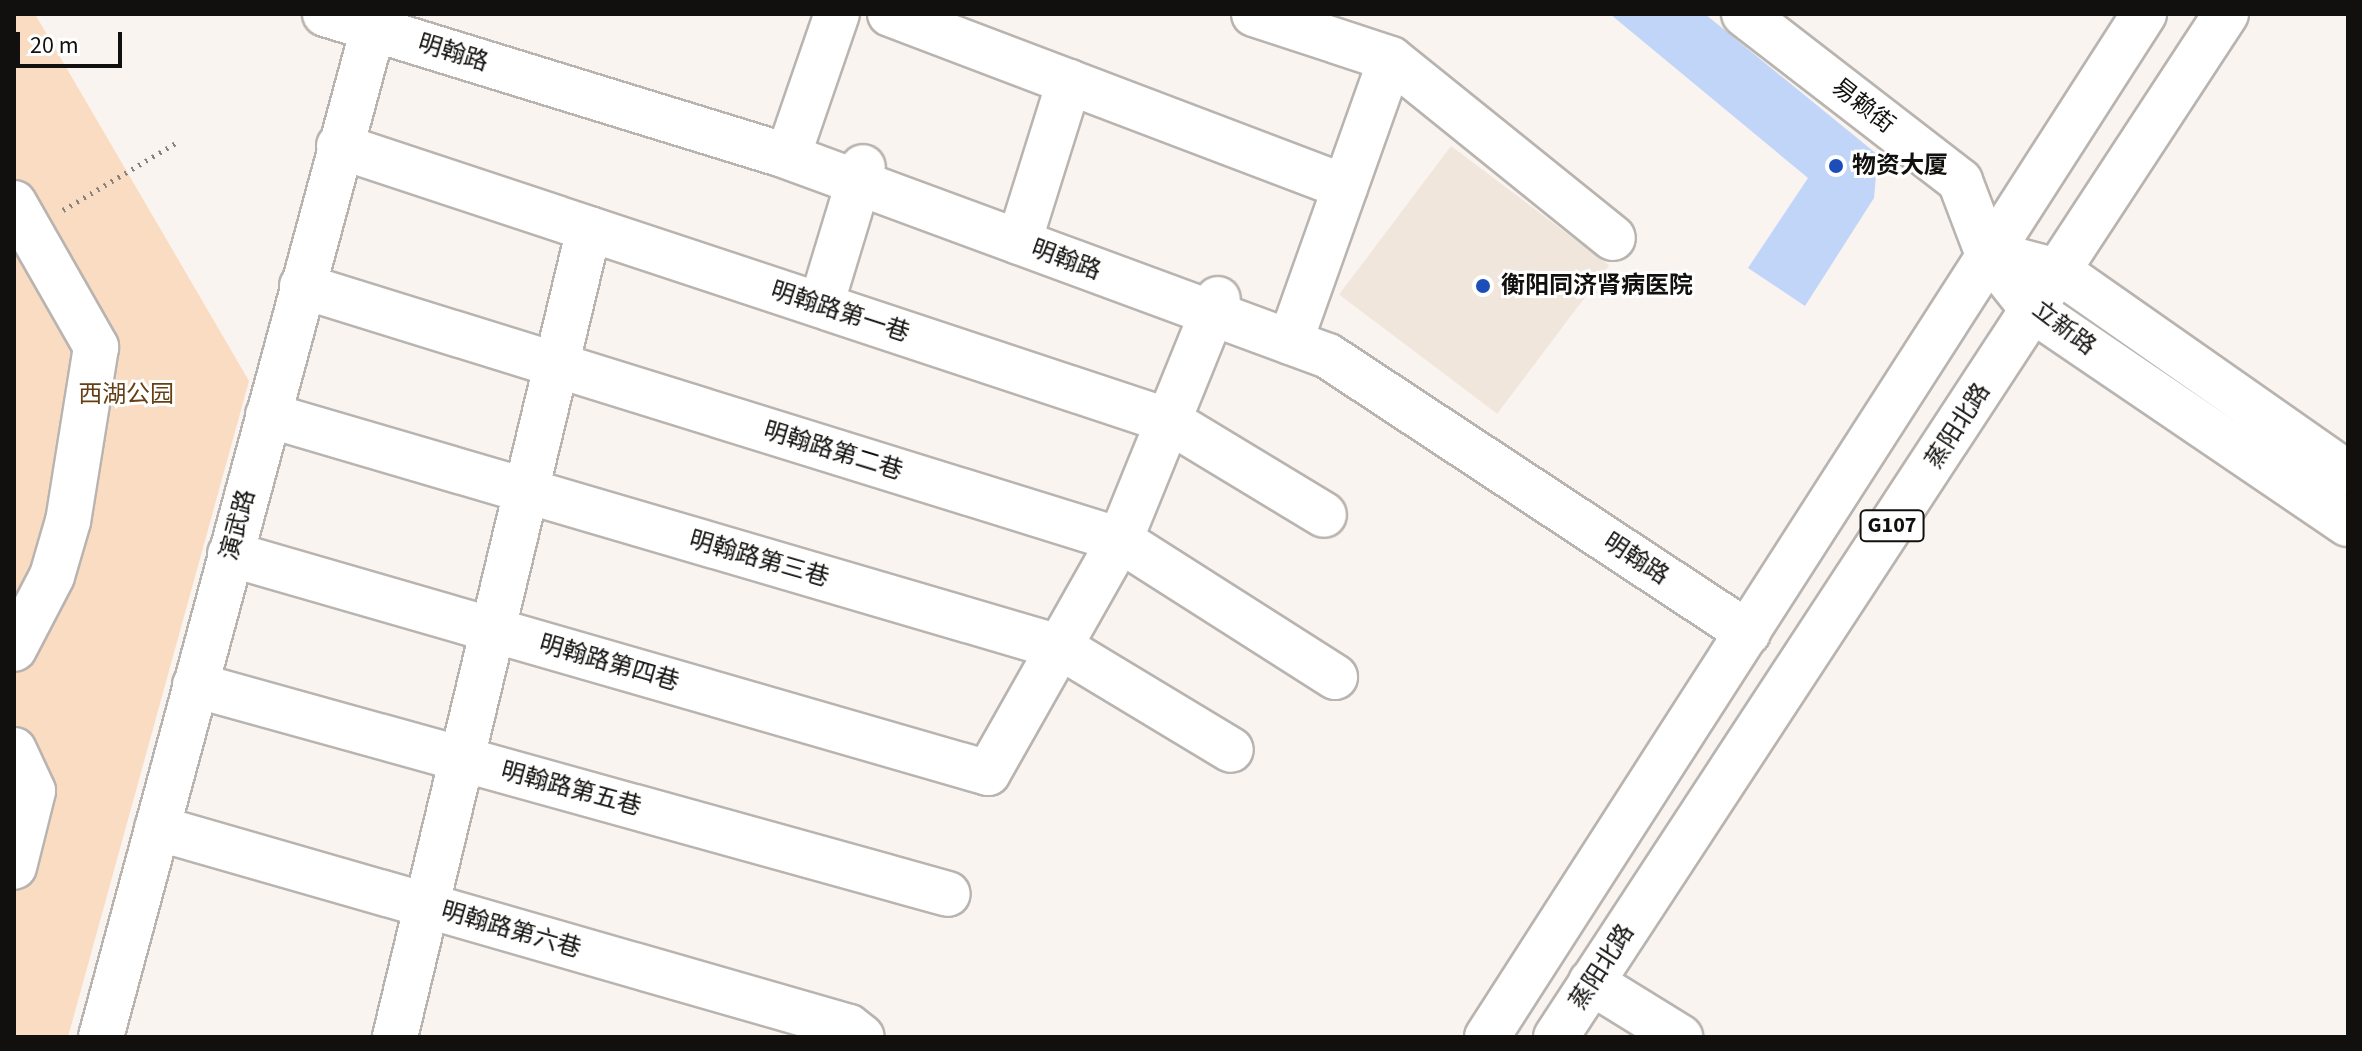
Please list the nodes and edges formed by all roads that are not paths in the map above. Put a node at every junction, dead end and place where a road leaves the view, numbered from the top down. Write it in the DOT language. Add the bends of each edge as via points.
graph roads {
  1 [pos="325,14"];
  2 [pos="837,14"];
  3 [pos="890,14"];
  4 [pos="1254,14"];
  5 [pos="1744,14"];
  6 [pos="2144,14"];
  7 [pos="2226,14"];
  8 [pos="376,18"];
  9 [pos="1391,59"];
  10 [pos="1069,82"];
  11 [pos="339,146"];
  12 [pos="790,148"];
  13 [pos="861,175"];
  14 [pos="1345,187"];
  15 [pos="22,216"];
  16 [pos="589,229"];
  17 [pos="1021,234"];
  18 [pos="1613,238"];
  19 [pos="1987,252"];
  20 [pos="2060,272"];
  21 [pos="302,286"];
  22 [pos="821,305"];
  23 [pos="1216,306"];
  24 [pos="2034,311"];
  25 [pos="1293,335"];
  26 [pos="556,365"];
  27 [pos="268,415"];
  28 [pos="1169,421"];
  29 [pos="2348,474"];
  30 [pos="526,490"];
  31 [pos="1324,515"];
  32 [pos="2348,524"];
  33 [pos="1120,540"];
  34 [pos="230,554"];
  35 [pos="1752,626"];
  36 [pos="493,630"];
  37 [pos="1062,648"];
  38 [pos="14,649"];
  39 [pos="1335,677"];
  40 [pos="195,685"];
  41 [pos="14,750"];
  42 [pos="1231,750"];
  43 [pos="461,759"];
  44 [pos="157,828"];
  45 [pos="14,867"];
  46 [pos="948,894"];
  47 [pos="426,906"];
  48 [pos="1591,982"];
  49 [pos="101,1037"];
  50 [pos="395,1037"];
  51 [pos="862,1037"];
  52 [pos="1487,1037"];
  53 [pos="1556,1037"];
  54 [pos="1680,1037"];
  1 -- 8 [label="main road, 明翰路"];
  2 -- 12 [label="main road"];
  3 -- 10 [label="main road"];
  4 -- 9 [label="main road"];
  5 -- 19 [label="main road, 易赖街" via="1960,181"];
  6 -- 19 [label="main road, G107"];
  7 -- 20 [label="main road, 蒸阳北路 / G107"];
  8 -- 11 [label="main road, 演武路"];
  8 -- 12 [label="main road, 明翰路"];
  9 -- 14 [label="main road"];
  9 -- 18 [label="main road"];
  10 -- 14 [label="main road"];
  10 -- 17 [label="main road"];
  11 -- 16 [label="main road, 明翰路第一巷"];
  11 -- 21 [label="main road, 演武路"];
  12 -- 13 [label="main road, 明翰路"];
  13 -- 17 [label="main road, 明翰路"];
  13 -- 22 [label="main road"];
  14 -- 25 [label="main road"];
  15 -- 38 [label="main road" via="96,347 68,521 52,576"];
  16 -- 22 [label="main road, 明翰路第一巷"];
  16 -- 26 [label="main road"];
  17 -- 23 [label="main road, 明翰路"];
  19 -- 20 [label="main road, 立新路"];
  19 -- 24 [label="main road, 立新路"];
  19 -- 35 [label="main road, G107"];
  20 -- 24 [label="main road, 蒸阳北路 / G107"];
  20 -- 29 [label="main road, 立新路"];
  21 -- 26 [label="main road, 明翰路第二巷"];
  21 -- 27 [label="main road, 演武路"];
  22 -- 28 [label="main road, 明翰路第一巷"];
  23 -- 25 [label="main road, 明翰路"];
  23 -- 28 [label="main road"];
  24 -- 32 [label="main road, 立新路"];
  24 -- 48 [label="main road, 蒸阳北路 / G107"];
  25 -- 35 [label="main road, 明翰路" via="1338,343"];
  26 -- 30 [label="main road"];
  26 -- 33 [label="main road, 明翰路第二巷"];
  27 -- 30 [label="main road, 明翰路第三巷"];
  27 -- 34 [label="main road, 演武路"];
  28 -- 31 [label="main road, 明翰路第一巷"];
  28 -- 33 [label="main road"];
  30 -- 36 [label="main road"];
  30 -- 37 [label="main road, 明翰路第三巷"];
  33 -- 37 [label="main road"];
  33 -- 39 [label="main road, 明翰路第二巷"];
  34 -- 36 [label="main road, 明翰路第四巷"];
  34 -- 40 [label="main road, 演武路"];
  35 -- 52 [label="main road, G107"];
  36 -- 37 [label="main road, 明翰路第四巷" via="988,773"];
  36 -- 43 [label="main road"];
  37 -- 42 [label="main road, 明翰路第三巷"];
  40 -- 43 [label="main road, 明翰路第五巷"];
  40 -- 44 [label="main road, 演武路"];
  41 -- 45 [label="main road" via="33,791"];
  43 -- 46 [label="main road, 明翰路第五巷"];
  43 -- 47 [label="main road"];
  44 -- 47 [label="main road, 明翰路第六巷"];
  44 -- 49 [label="main road, 演武路"];
  47 -- 50 [label="main road"];
  47 -- 51 [label="main road, 明翰路第六巷" via="849,1027"];
  48 -- 53 [label="main road, 蒸阳北路 / G107"];
  48 -- 54 [label="main road"];
}
